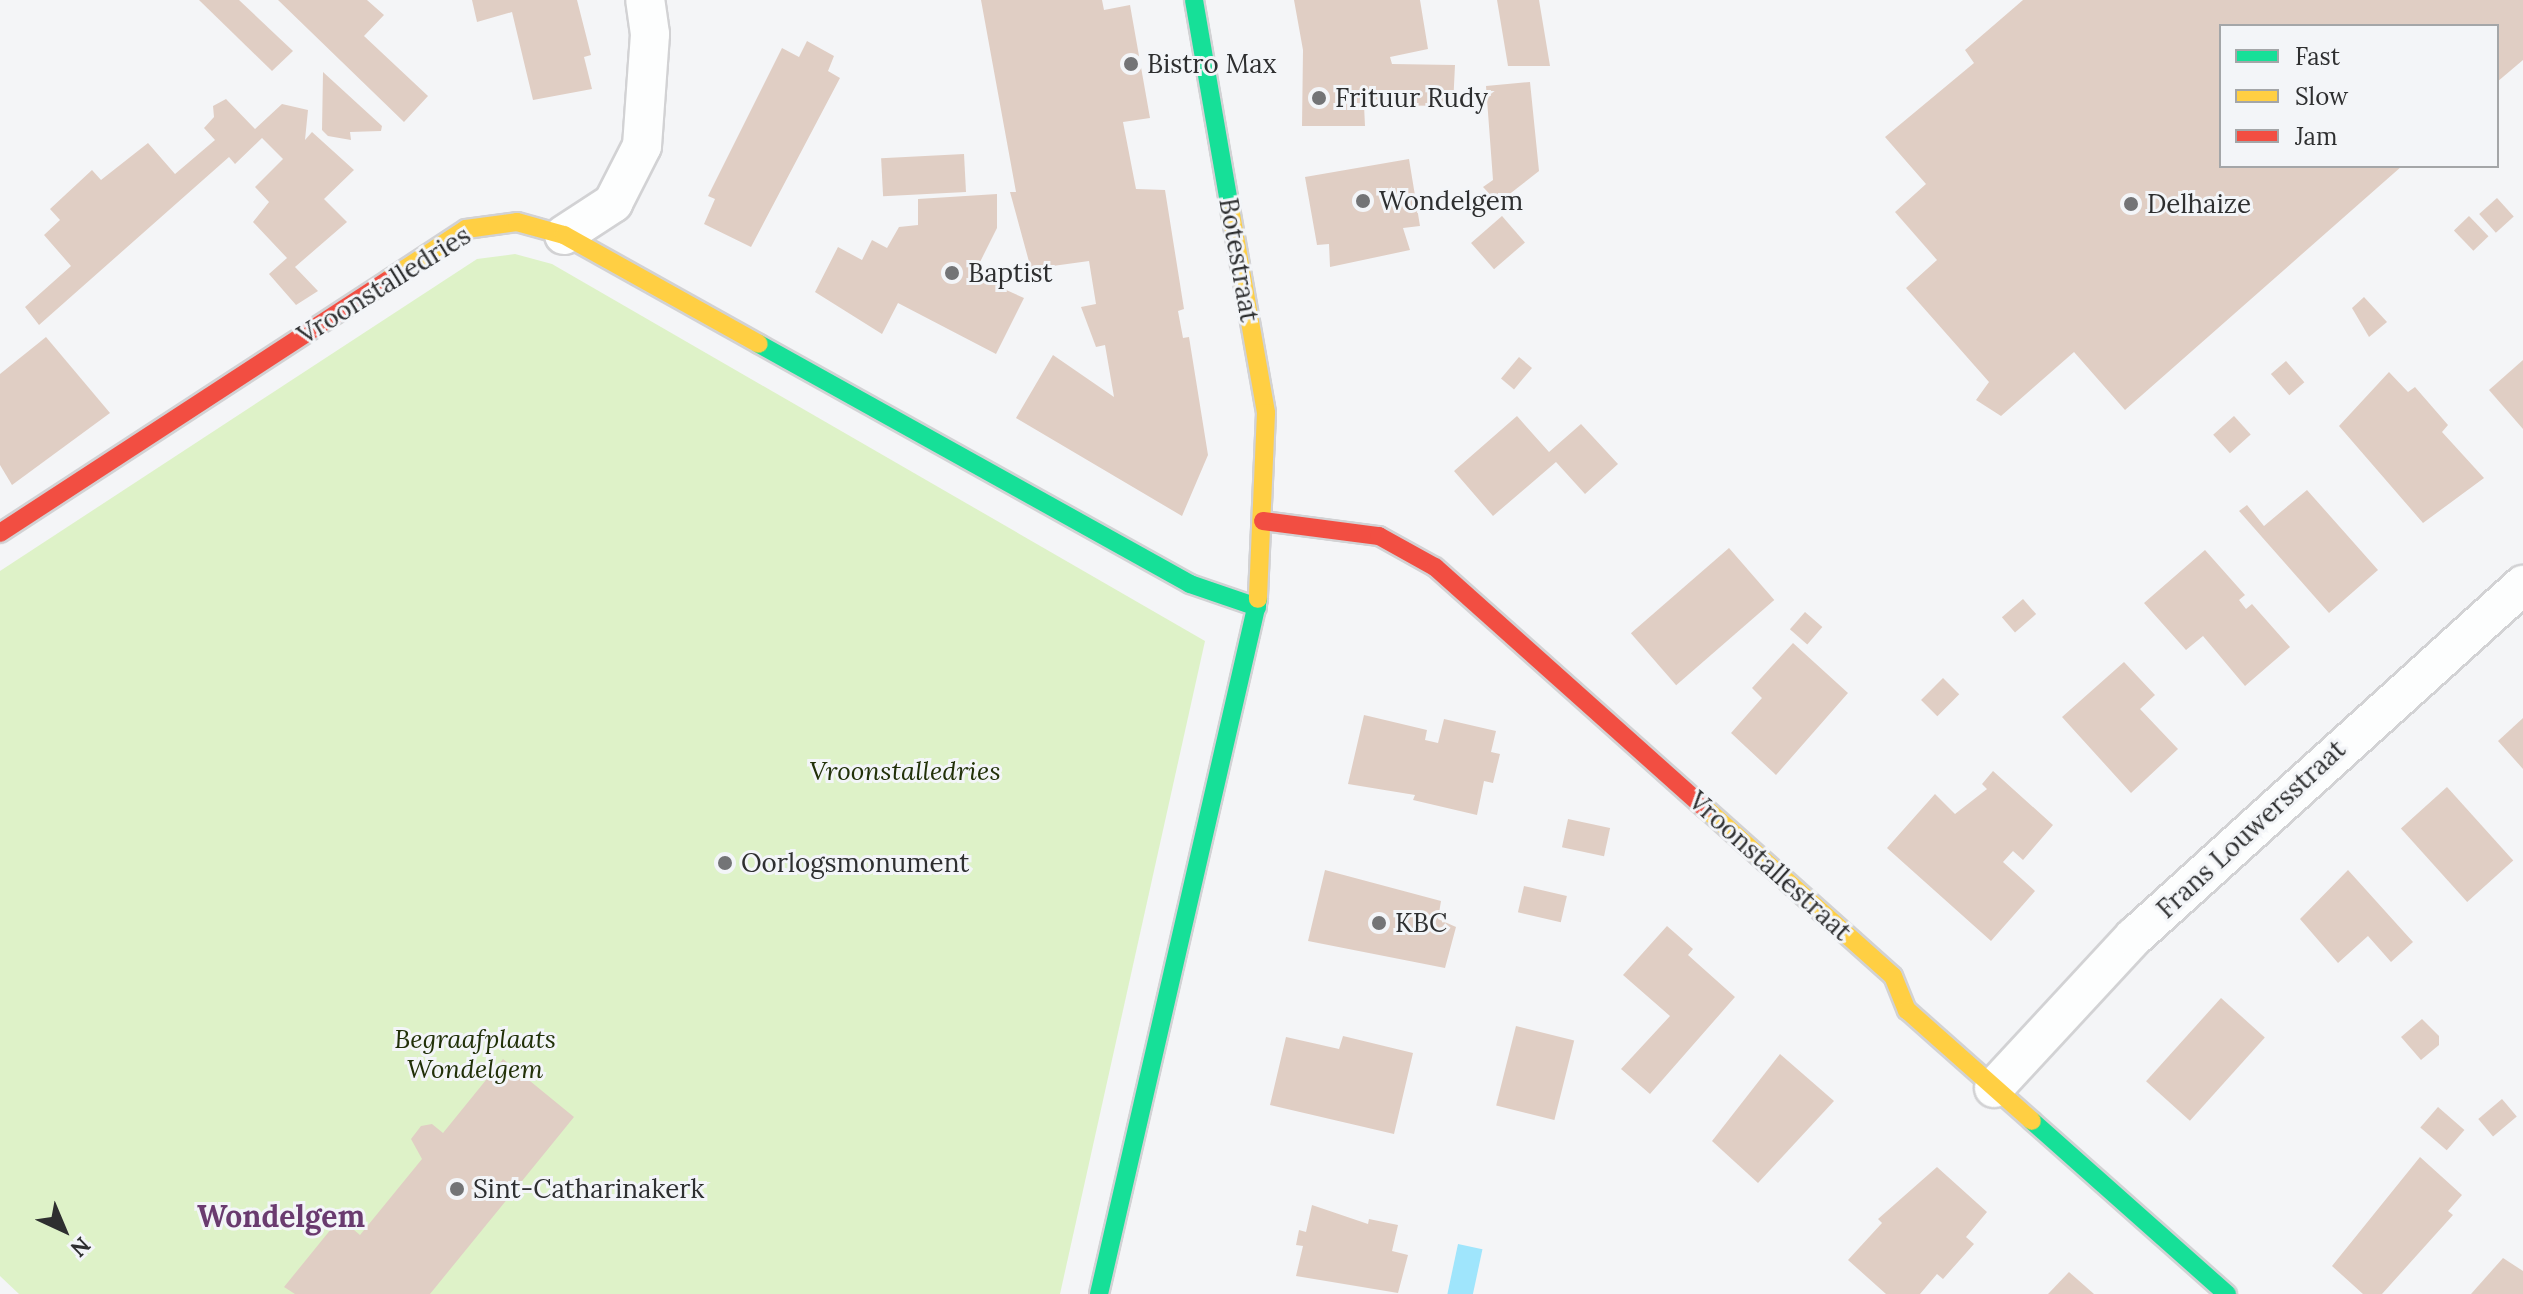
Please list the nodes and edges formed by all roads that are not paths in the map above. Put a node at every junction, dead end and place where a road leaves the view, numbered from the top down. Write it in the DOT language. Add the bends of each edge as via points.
graph roads {
  1 [pos="645,0"];
  2 [pos="1194,0"];
  3 [pos="564,235"];
  4 [pos="1263,521"];
  5 [pos="0,533"];
  6 [pos="2523,585"];
  7 [pos="1257,607"];
  8 [pos="1994,1088"];
  9 [pos="1099,1294"];
  10 [pos="2227,1294"];
  1 -- 3 [label="street" via="650,34 642,146 613,203"];
  2 -- 4 [label="street, Botestraat" via="1266,413"];
  3 -- 5 [label="street, Vroonstalledries" via="517,222 466,229"];
  3 -- 7 [label="street, Vroonstalledries" via="1190,584"];
  4 -- 7 [label="street"];
  4 -- 8 [label="street, Vroonstallestraat" via="1379,536 1435,567 1893,976 1907,1010"];
  6 -- 8 [label="street, Frans Louwersstraat" via="2134,937"];
  7 -- 9 [label="street"];
  8 -- 10 [label="street, Vroonstallestraat"];
}
